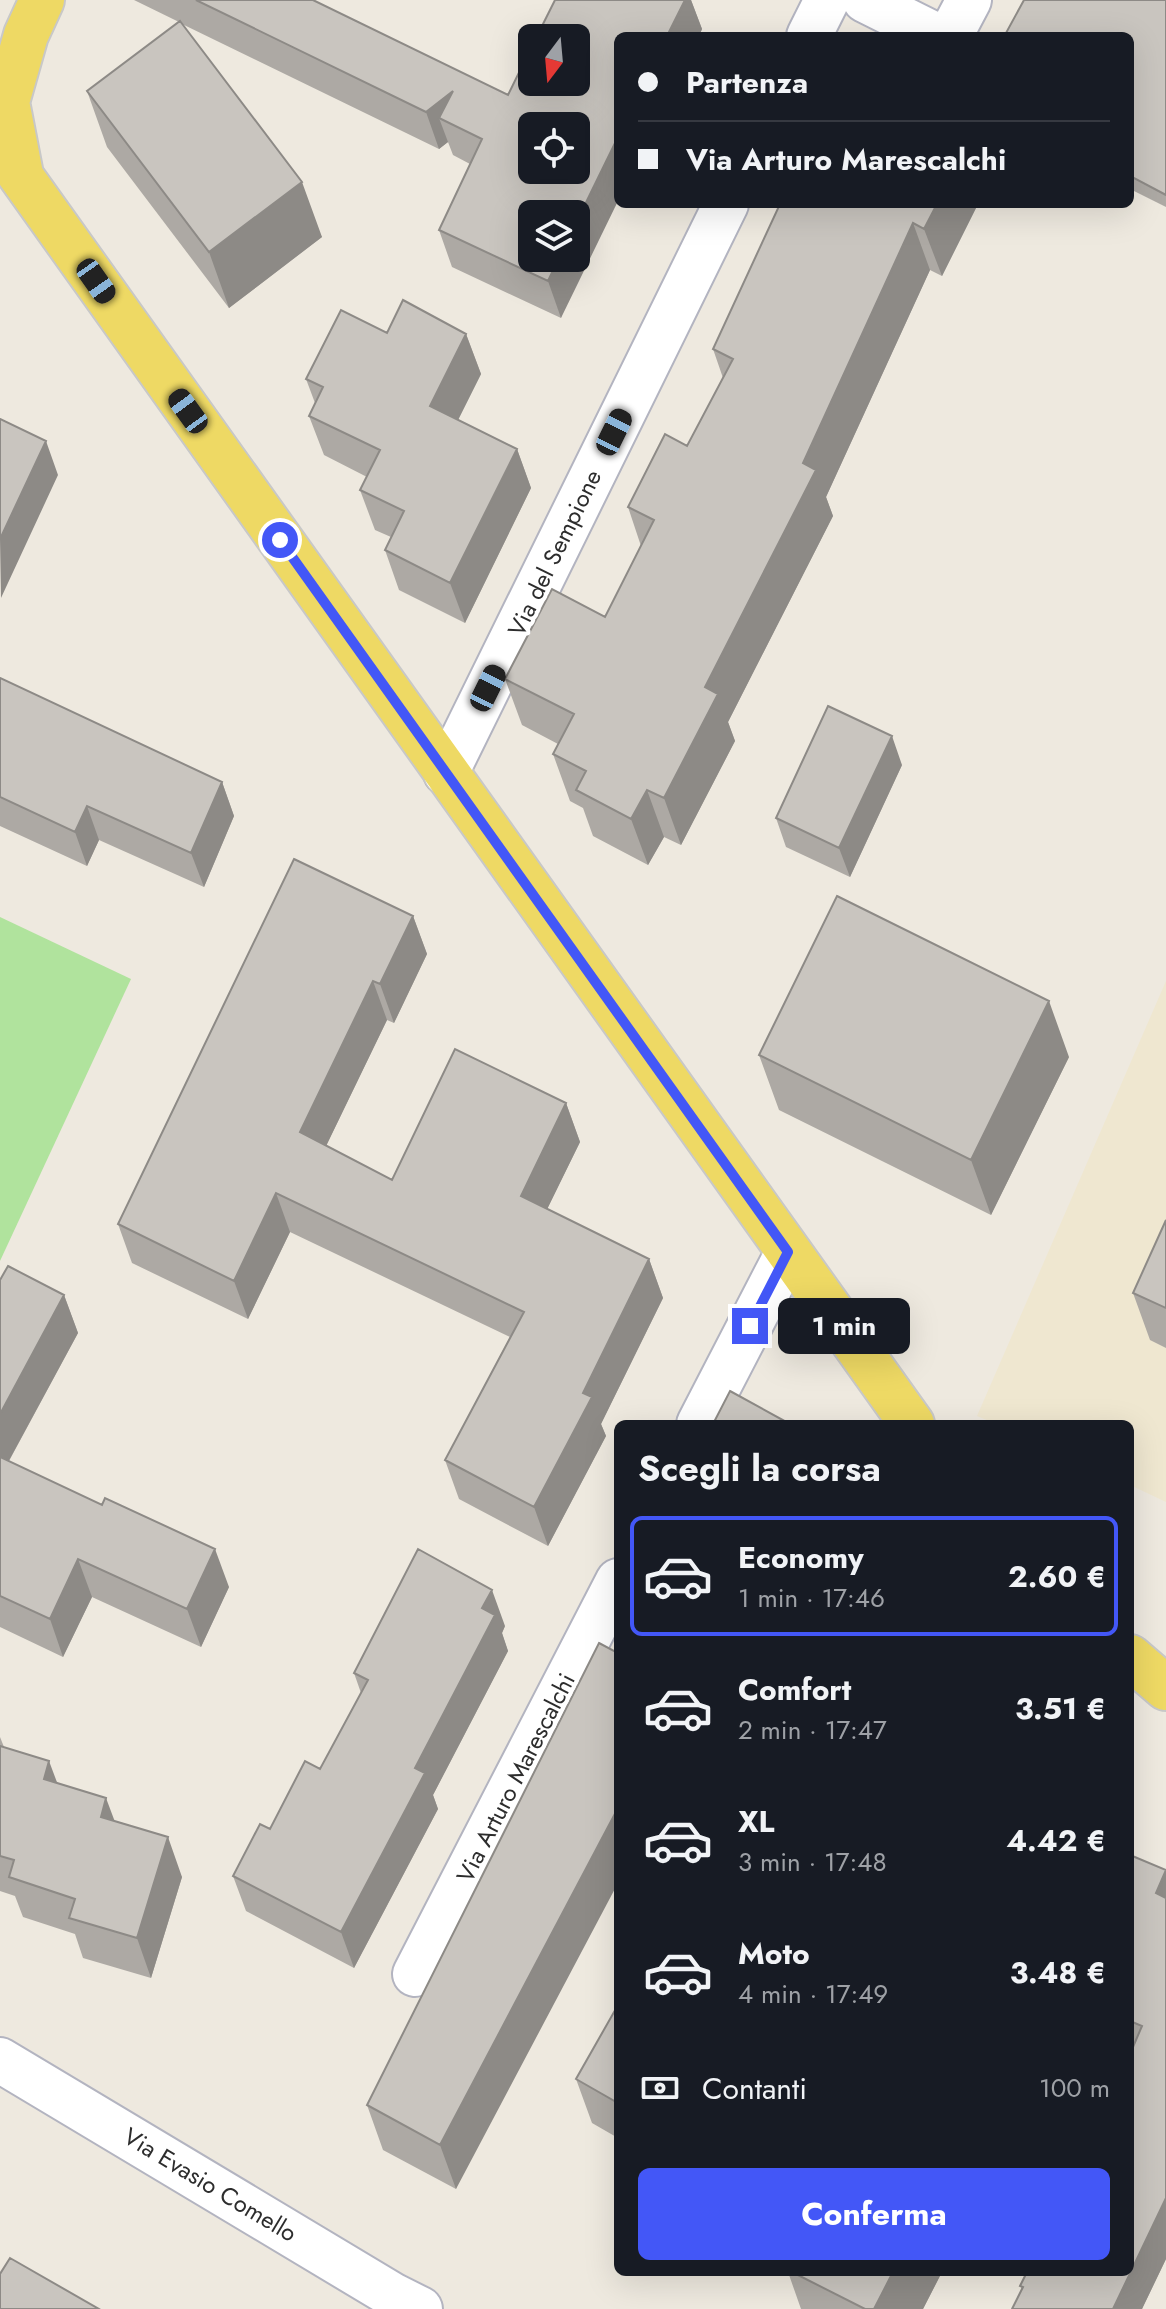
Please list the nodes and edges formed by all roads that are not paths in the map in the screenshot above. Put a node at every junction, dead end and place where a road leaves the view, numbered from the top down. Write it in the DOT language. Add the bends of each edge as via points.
graph roads {
  1 [pos="42,0"];
  2 [pos="827,0"];
  3 [pos="865,0"];
  4 [pos="969,0"];
  5 [pos="811,32"];
  6 [pos="929,32"];
  7 [pos="952,32"];
  8 [pos="11,163"];
  9 [pos="724,208"];
  10 [pos="446,773"];
  11 [pos="788,1252"];
  12 [pos="701,1420"];
  13 [pos="909,1420"];
  14 [pos="614,1589"];
  15 [pos="1134,1660"];
  16 [pos="1166,1688"];
  17 [pos="415,1974"];
  18 [pos="0,2060"];
  19 [pos="420,2309"];
  1 -- 8 [label="main road" via="7,102"];
  2 -- 5 [label="street"];
  3 -- 6 [label="street"];
  4 -- 7 [label="street"];
  8 -- 10 [label="main road"];
  9 -- 10 [label="street, Via del Sempione"];
  10 -- 11 [label="main road"];
  11 -- 12 [label="street"];
  11 -- 13 [label="main road"];
  14 -- 17 [label="street, Via Arturo Marescalchi"];
  15 -- 16 [label="main road"];
  18 -- 19 [label="street, Via Evasio Comello"];
}
